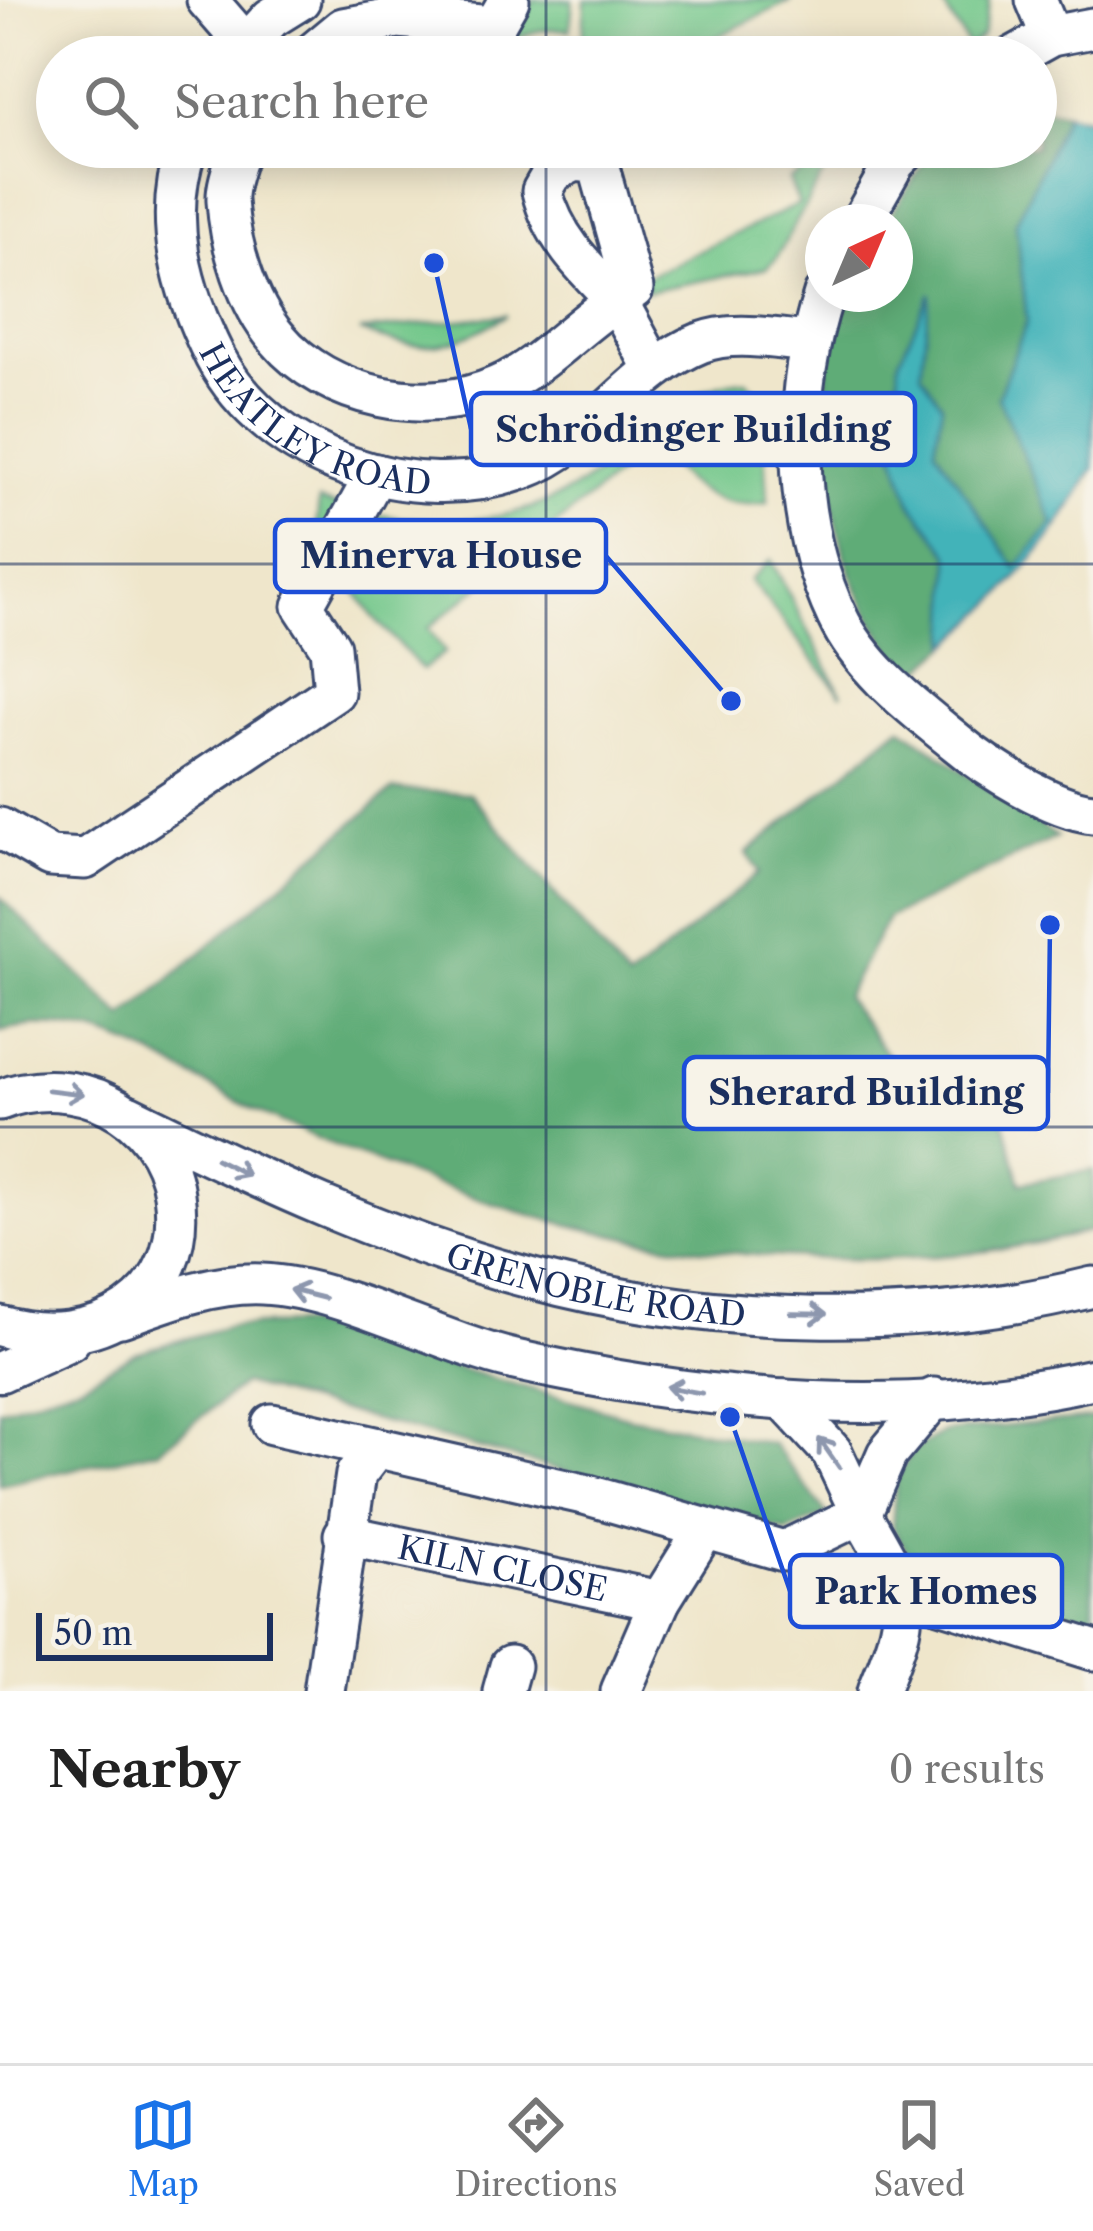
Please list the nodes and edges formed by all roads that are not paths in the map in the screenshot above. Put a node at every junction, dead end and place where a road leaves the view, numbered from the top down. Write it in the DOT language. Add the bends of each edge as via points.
graph roads {
  1 [pos="207,0"];
  2 [pos="300,0"];
  3 [pos="509,0"];
  4 [pos="1044,18"];
  5 [pos="1093,28"];
  6 [pos="230,36"];
  7 [pos="254,36"];
  8 [pos="333,36"];
  9 [pos="184,168"];
  10 [pos="234,168"];
  11 [pos="892,168"];
  12 [pos="871,204"];
  13 [pos="818,312"];
  14 [pos="808,342"];
  15 [pos="654,369"];
  16 [pos="376,474"];
  17 [pos="1093,813"];
  18 [pos="0,828"];
  19 [pos="0,1100"];
  20 [pos="128,1114"];
  21 [pos="1093,1288"];
  22 [pos="121,1317"];
  23 [pos="0,1326"];
  24 [pos="80,1335"];
  25 [pos="0,1372"];
  26 [pos="1093,1379"];
  27 [pos="934,1398"];
  28 [pos="784,1400"];
  29 [pos="272,1424"];
  30 [pos="376,1448"];
  31 [pos="861,1514"];
  32 [pos="705,1528"];
  33 [pos="344,1534"];
  34 [pos="904,1591"];
  35 [pos="660,1601"];
  36 [pos="1093,1650"];
  37 [pos="325,1691"];
  38 [pos="621,1691"];
  39 [pos="878,1691"];
  1 -- 6 [label="street"];
  2 -- 7 [label="street"];
  3 -- 8 [label="street" via="494,26 398,18"];
  4 -- 5 [label="street"];
  9 -- 16 [label="street, HEATLEY ROAD" via="174,213 178,262 218,363 248,408 305,446"];
  10 -- 15 [label="street" via="226,197 242,274 276,338 319,375 428,403 497,387 617,300"];
  11 -- 12 [label="street"];
  13 -- 14 [label="street"];
  14 -- 15 [label="street, HEATLEY ROAD" via="704,341"];
  14 -- 17 [label="street" via="801,503 837,619 890,688 987,767"];
  15 -- 16 [label="street, HEATLEY ROAD" via="600,419 525,469 439,484"];
  16 -- 18 [label="street" via="303,605 330,647 334,692 85,860 50,857"];
  19 -- 20 [label="street, GRENOBLE ROAD, one-way" via="59,1088"];
  20 -- 21 [label="street, GRENOBLE ROAD, one-way" via="256,1178 385,1229 533,1279 646,1300 801,1315 951,1312"];
  20 -- 22 [label="street" via="159,1150 175,1194 173,1241 154,1284"];
  22 -- 24 [label="street"];
  28 -- 22 [label="street, one-way" via="721,1397 511,1359 262,1284 186,1293"];
  23 -- 24 [label="street" via="36,1337"];
  24 -- 25 [label="street"];
  26 -- 27 [label="street" via="1037,1392"];
  27 -- 28 [label="street"];
  27 -- 31 [label="street" via="886,1454"];
  31 -- 28 [label="street, one-way" via="832,1452"];
  29 -- 30 [label="street"];
  30 -- 32 [label="street"];
  30 -- 33 [label="street" via="356,1474"];
  31 -- 32 [label="street" via="784,1551"];
  31 -- 34 [label="street"];
  32 -- 35 [label="street"];
  33 -- 35 [label="street, KILN CLOSE"];
  33 -- 37 [label="street"];
  34 -- 36 [label="street"];
  34 -- 39 [label="street" via="899,1641"];
  35 -- 38 [label="street"];
}
